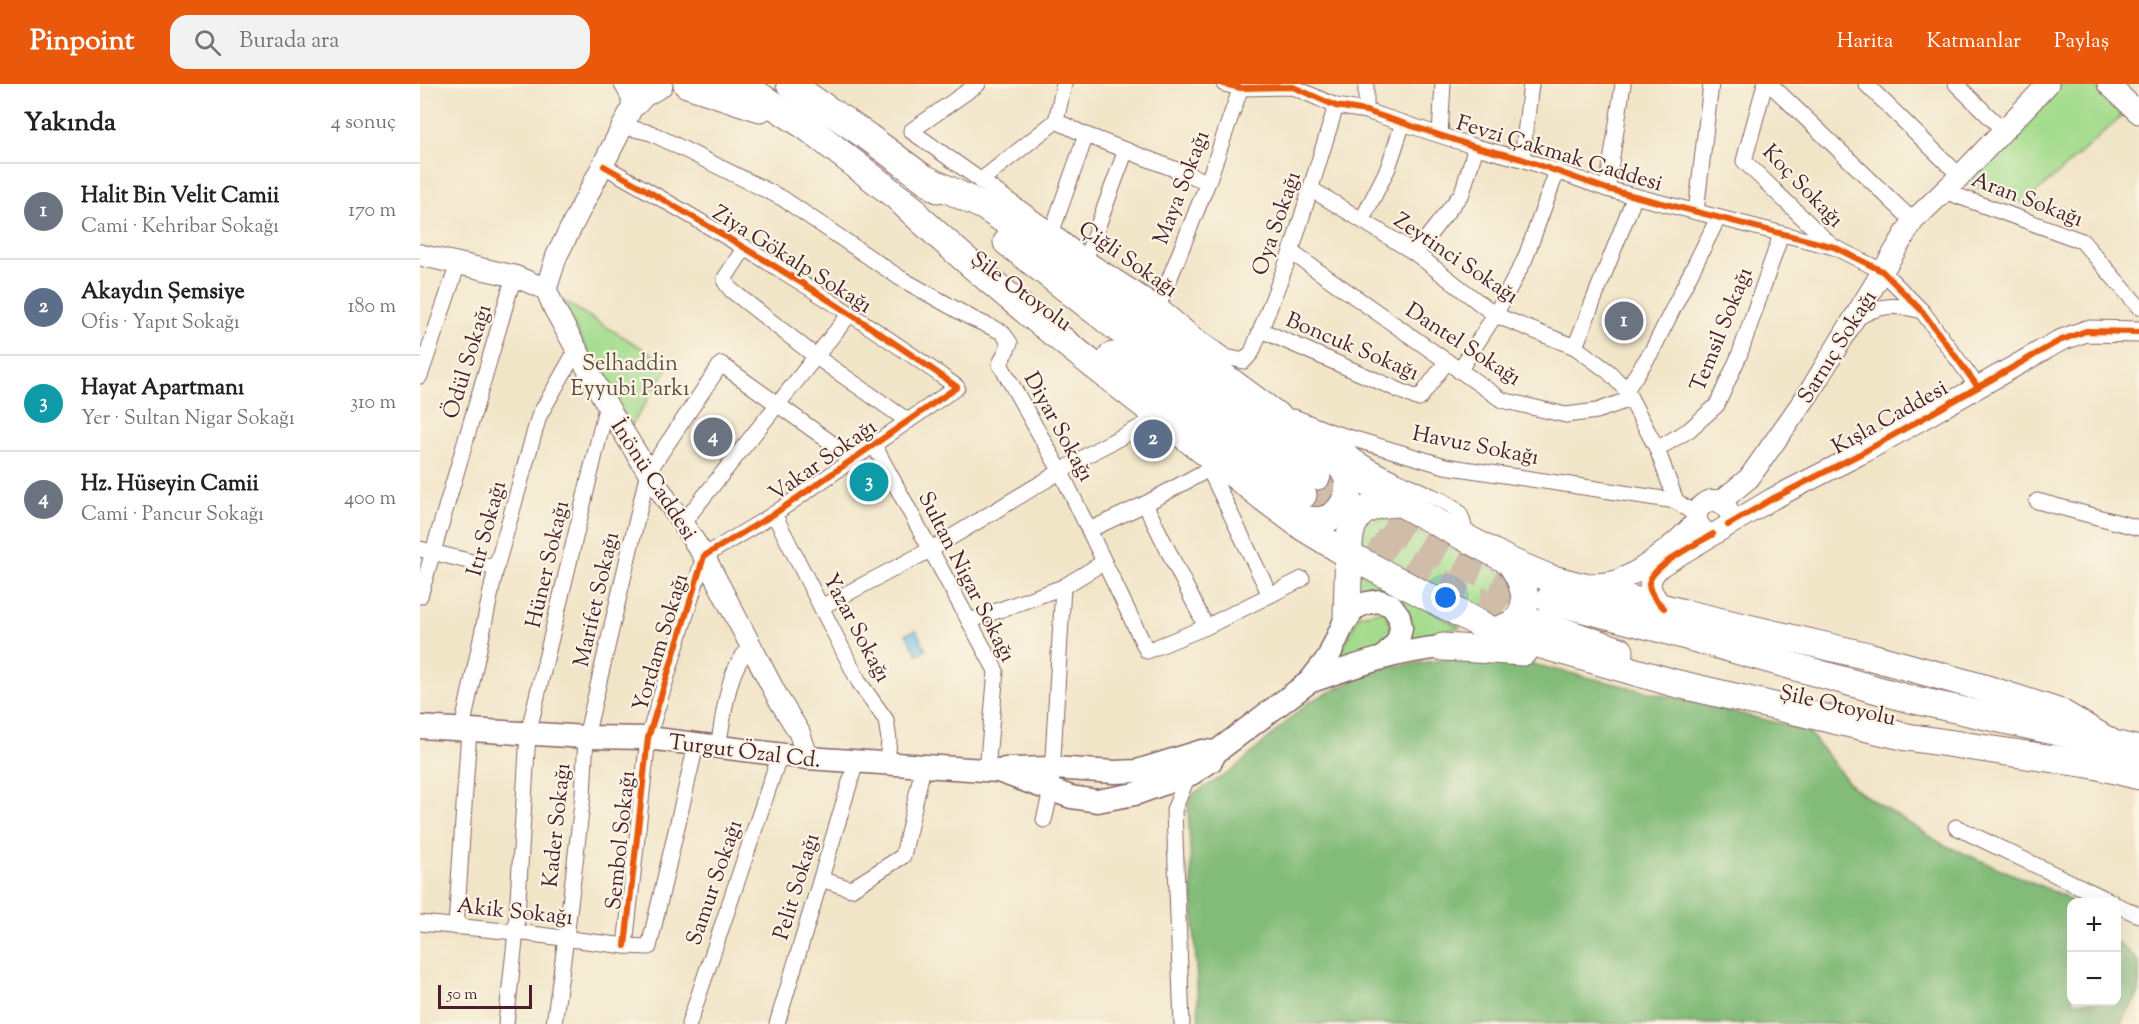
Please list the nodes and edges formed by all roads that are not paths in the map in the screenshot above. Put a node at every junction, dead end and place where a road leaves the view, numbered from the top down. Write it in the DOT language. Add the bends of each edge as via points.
graph roads {
  1 [pos="659,84"];
  2 [pos="687,84"];
  3 [pos="741,84"];
  4 [pos="790,84"];
  5 [pos="803,84"];
  6 [pos="978,84"];
  7 [pos="1064,84"];
  8 [pos="1224,84"];
  9 [pos="1366,84"];
  10 [pos="1443,84"];
  11 [pos="1532,84"];
  12 [pos="1623,84"];
  13 [pos="1711,84"];
  14 [pos="1765,84"];
  15 [pos="1770,84"];
  16 [pos="1866,84"];
  17 [pos="1956,84"];
  18 [pos="2048,84"];
  19 [pos="2108,84"];
  20 [pos="1241,86"];
  21 [pos="630,93"];
  22 [pos="1336,106"];
  23 [pos="1366,111"];
  24 [pos="2139,113"];
  25 [pos="817,118"];
  26 [pos="1056,121"];
  27 [pos="1402,123"];
  28 [pos="622,126"];
  29 [pos="2004,131"];
  30 [pos="1440,134"];
  31 [pos="1086,135"];
  32 [pos="1476,147"];
  33 [pos="1126,150"];
  34 [pos="1522,159"];
  35 [pos="604,166"];
  36 [pos="1557,171"];
  37 [pos="980,181"];
  38 [pos="1208,182"];
  39 [pos="1952,184"];
  40 [pos="1311,189"];
  41 [pos="1607,189"];
  42 [pos="1635,196"];
  43 [pos="900,200"];
  44 [pos="1696,212"];
  45 [pos="1718,218"];
  46 [pos="1362,220"];
  47 [pos="1913,221"];
  48 [pos="1052,231"];
  49 [pos="1780,235"];
  50 [pos="745,247"];
  51 [pos="1834,247"];
  52 [pos="1291,252"];
  53 [pos="1415,253"];
  54 [pos="420,255"];
  55 [pos="1086,258"];
  56 [pos="458,264"];
  57 [pos="1882,271"];
  58 [pos="514,276"];
  59 [pos="546,289"];
  60 [pos="1159,305"];
  61 [pos="2139,307"];
  62 [pos="1922,311"];
  63 [pos="849,315"];
  64 [pos="1495,315"];
  65 [pos="1851,322"];
  66 [pos="1260,330"];
  67 [pos="2139,333"];
  68 [pos="1575,347"];
  69 [pos="577,349"];
  70 [pos="815,356"];
  71 [pos="1248,357"];
  72 [pos="1446,361"];
  73 [pos="1459,371"];
  74 [pos="420,376"];
  75 [pos="957,387"];
  76 [pos="1978,387"];
  77 [pos="1628,394"];
  78 [pos="607,404"];
  79 [pos="778,405"];
  80 [pos="908,421"];
  81 [pos="1152,421"];
  82 [pos="1331,432"];
  83 [pos="874,445"];
  84 [pos="1657,449"];
  85 [pos="854,459"];
  86 [pos="648,472"];
  87 [pos="1060,472"];
  88 [pos="1319,476"];
  89 [pos="1749,478"];
  90 [pos="1772,499"];
  91 [pos="1677,501"];
  92 [pos="2037,501"];
  93 [pos="1720,502"];
  94 [pos="1399,503"];
  95 [pos="1145,504"];
  96 [pos="1281,511"];
  97 [pos="774,514"];
  98 [pos="1696,518"];
  99 [pos="682,524"];
  100 [pos="1303,527"];
  101 [pos="2139,528"];
  102 [pos="1089,530"];
  103 [pos="1720,530"];
  104 [pos="1466,539"];
  105 [pos="426,550"];
  106 [pos="930,550"];
  107 [pos="1349,555"];
  108 [pos="704,556"];
  109 [pos="1509,561"];
  110 [pos="1104,562"];
  111 [pos="496,568"];
  112 [pos="1302,579"];
  113 [pos="1576,584"];
  114 [pos="1063,587"];
  115 [pos="1270,595"];
  116 [pos="420,596"];
  117 [pos="821,607"];
  118 [pos="1664,608"];
  119 [pos="1347,616"];
  120 [pos="969,621"];
  121 [pos="1206,627"];
  122 [pos="1493,632"];
  123 [pos="753,647"];
  124 [pos="1443,647"];
  125 [pos="1386,655"];
  126 [pos="1596,662"];
  127 [pos="1310,682"];
  128 [pos="420,727"];
  129 [pos="466,730"];
  130 [pos="528,734"];
  131 [pos="586,737"];
  132 [pos="648,738"];
  133 [pos="696,745"];
  134 [pos="718,746"];
  135 [pos="2127,748"];
  136 [pos="1216,752"];
  137 [pos="780,754"];
  138 [pos="807,758"];
  139 [pos="856,762"];
  140 [pos="887,763"];
  141 [pos="2094,765"];
  142 [pos="924,767"];
  143 [pos="1053,768"];
  144 [pos="992,771"];
  145 [pos="1191,774"];
  146 [pos="2139,776"];
  147 [pos="1151,789"];
  148 [pos="1051,791"];
  149 [pos="1174,810"];
  150 [pos="1044,820"];
  151 [pos="1956,827"];
  152 [pos="821,879"];
  153 [pos="2102,898"];
  154 [pos="2121,907"];
  155 [pos="2139,915"];
  156 [pos="420,923"];
  157 [pos="456,927"];
  158 [pos="516,932"];
  159 [pos="566,938"];
  160 [pos="625,946"];
  161 [pos="506,1024"];
  162 [pos="556,1024"];
  163 [pos="688,1024"];
  164 [pos="777,1024"];
  165 [pos="1182,1024"];
  1 -- 21 [label="highway" via="642,94"];
  2 -- 25 [label="highway"];
  3 -- 25 [label="highway, Şile Otoyolu"];
  4 -- 25 [label="highway, Şile Otoyolu"];
  5 -- 25 [label="highway"];
  6 -- 37 [label="street, Çiğli Sokağı" via="911,131"];
  7 -- 26 [label="street"];
  8 -- 20 [label="street, Fevzi Çakmak Caddesi"];
  9 -- 23 [label="street"];
  10 -- 30 [label="street"];
  11 -- 34 [label="street"];
  12 -- 41 [label="street"];
  13 -- 44 [label="street"];
  14 -- 51 [label="street, Koç Sokağı" via="1744,161"];
  15 -- 47 [label="street"];
  16 -- 39 [label="street"];
  17 -- 29 [label="street"];
  18 -- 29 [label="street, Sarnıç Sokağı"];
  19 -- 24 [label="street"];
  20 -- 22 [label="street, Fevzi Çakmak Caddesi" via="1293,87"];
  20 -- 38 [label="street, Maya Sokağı"];
  21 -- 28 [label="street"];
  22 -- 23 [label="street, Fevzi Çakmak Caddesi"];
  22 -- 40 [label="street, Oya Sokağı"];
  23 -- 27 [label="street, Fevzi Çakmak Caddesi"];
  25 -- 43 [label="highway, Şile Otoyolu"];
  25 -- 88 [label="highway, Şile Otoyolu" via="924,178 1172,370"];
  26 -- 31 [label="street"];
  26 -- 37 [label="street"];
  27 -- 30 [label="street, Fevzi Çakmak Caddesi"];
  27 -- 46 [label="street" via="1388,168"];
  28 -- 35 [label="street"];
  28 -- 87 [label="street, Diyar Sokağı" via="651,133 782,198 900,278 1002,332 1010,343 1000,364"];
  29 -- 39 [label="street, Sarnıç Sokağı"];
  30 -- 32 [label="street, Fevzi Çakmak Caddesi"];
  31 -- 33 [label="street"];
  31 -- 48 [label="street"];
  32 -- 34 [label="street, Fevzi Çakmak Caddesi"];
  32 -- 53 [label="street" via="1462,193"];
  33 -- 38 [label="street"];
  33 -- 55 [label="street"];
  34 -- 36 [label="street, Fevzi Çakmak Caddesi"];
  35 -- 50 [label="street, Ziya Gökalp Sokağı"];
  35 -- 59 [label="street" via="557,255"];
  36 -- 41 [label="street, Fevzi Çakmak Caddesi"];
  36 -- 64 [label="street" via="1525,259"];
  37 -- 48 [label="street, Çiğli Sokağı"];
  38 -- 60 [label="street, Maya Sokağı"];
  39 -- 47 [label="street, Sarnıç Sokağı"];
  39 -- 61 [label="street, Aran Sokağı" via="2082,241"];
  40 -- 46 [label="street, Zeytinci Sokağı"];
  40 -- 52 [label="street, Oya Sokağı"];
  41 -- 42 [label="street, Fevzi Çakmak Caddesi"];
  42 -- 44 [label="street, Fevzi Çakmak Caddesi"];
  42 -- 68 [label="street"];
  43 -- 88 [label="highway, Şile Otoyolu" via="1239,450"];
  43 -- 96 [label="highway" via="1035,319"];
  44 -- 45 [label="street, Fevzi Çakmak Caddesi"];
  45 -- 49 [label="street, Fevzi Çakmak Caddesi"];
  45 -- 77 [label="street"];
  46 -- 53 [label="street, Zeytinci Sokağı"];
  47 -- 57 [label="street, Sarnıç Sokağı"];
  48 -- 55 [label="street, Çiğli Sokağı"];
  49 -- 51 [label="street, Fevzi Çakmak Caddesi"];
  49 -- 84 [label="street, Temsil Sokağı" via="1739,356 1717,405 1689,430"];
  50 -- 63 [label="street, Ziya Gökalp Sokağı"];
  50 -- 70 [label="street" via="725,278 728,286"];
  51 -- 57 [label="street, Fevzi Çakmak Caddesi"];
  52 -- 66 [label="street, Oya Sokağı"];
  52 -- 72 [label="street, Dantel Sokağı"];
  53 -- 64 [label="street, Zeytinci Sokağı"];
  54 -- 56 [label="street"];
  55 -- 60 [label="street, Çiğli Sokağı"];
  56 -- 58 [label="street"];
  56 -- 74 [label="street"];
  57 -- 62 [label="street, Fevzi Çakmak Caddesi"];
  57 -- 65 [label="street, Sarnıç Sokağı"];
  58 -- 59 [label="street"];
  58 -- 105 [label="street, Ödül Sokağı"];
  59 -- 69 [label="street, İnönü Caddesi"];
  60 -- 71 [label="street, Çiğli Sokağı" via="1226,357"];
  62 -- 65 [label="street" via="1902,306 1880,307"];
  62 -- 76 [label="street, Fevzi Çakmak Caddesi"];
  63 -- 70 [label="street"];
  63 -- 75 [label="street, Ziya Gökalp Sokağı"];
  64 -- 68 [label="street, Zeytinci Sokağı"];
  64 -- 73 [label="street"];
  65 -- 89 [label="street, Sarnıç Sokağı" via="1809,393"];
  66 -- 71 [label="street, Oya Sokağı"];
  66 -- 72 [label="street, Boncuk Sokağı" via="1419,399"];
  67 -- 76 [label="street, Kışla Caddesi" via="2086,331 2059,341"];
  68 -- 77 [label="street, Zeytinci Sokağı" via="1609,372"];
  69 -- 78 [label="street, İnönü Caddesi"];
  69 -- 111 [label="street, Itır Sokağı" via="539,416"];
  70 -- 79 [label="street"];
  70 -- 80 [label="street"];
  71 -- 82 [label="street, Havuz Sokağı" via="1244,380 1249,389 1299,420"];
  72 -- 73 [label="street, Dantel Sokağı"];
  73 -- 77 [label="street, Dantel Sokağı" via="1502,400 1566,416 1597,411"];
  75 -- 80 [label="street, Vakar Sokağı"];
  76 -- 90 [label="street, Kışla Caddesi"];
  77 -- 84 [label="street, Zeytinci Sokağı"];
  78 -- 86 [label="street, İnönü Caddesi"];
  78 -- 130 [label="street, Hüner Sokağı"];
  79 -- 85 [label="street"];
  79 -- 86 [label="street" via="721,364"];
  79 -- 99 [label="street"];
  80 -- 83 [label="street, Vakar Sokağı"];
  81 -- 87 [label="street"];
  82 -- 91 [label="street, Havuz Sokağı" via="1445,466"];
  82 -- 104 [label="street" via="1348,451 1374,468 1450,504 1461,514"];
  83 -- 85 [label="street, Vakar Sokağı"];
  83 -- 106 [label="street, Sultan Nigar Sokağı"];
  84 -- 91 [label="street, Zeytinci Sokağı"];
  85 -- 97 [label="street, Vakar Sokağı"];
  86 -- 99 [label="street, İnönü Caddesi"];
  86 -- 131 [label="street, Marifet Sokağı"];
  87 -- 102 [label="street, Diyar Sokağı"];
  87 -- 106 [label="street"];
  88 -- 94 [label="highway" via="1380,492"];
  88 -- 96 [label="highway" via="1345,472 1347,498 1337,513 1315,522"];
  89 -- 90 [label="street" via="1756,495"];
  89 -- 93 [label="street, Sarnıç Sokağı"];
  90 -- 103 [label="street, Kışla Caddesi"];
  91 -- 98 [label="street, Havuz Sokağı"];
  92 -- 101 [label="street"];
  93 -- 98 [label="street" via="1705,502"];
  93 -- 103 [label="street" via="1730,515"];
  94 -- 104 [label="highway"];
  94 -- 107 [label="highway" via="1361,512 1350,533"];
  95 -- 102 [label="street"];
  95 -- 115 [label="street" via="1209,469"];
  95 -- 121 [label="street"];
  96 -- 100 [label="highway"];
  97 -- 108 [label="street, Vakar Sokağı"];
  97 -- 117 [label="street, Yazar Sokağı"];
  98 -- 103 [label="street" via="1703,530"];
  98 -- 113 [label="street" via="1683,536 1662,553 1618,580"];
  99 -- 108 [label="street, İnönü Caddesi"];
  100 -- 107 [label="highway"];
  100 -- 119 [label="highway" via="1326,553"];
  102 -- 110 [label="street, Diyar Sokağı"];
  103 -- 118 [label="street, Kışla Caddesi" via="1652,574 1649,585"];
  104 -- 109 [label="highway"];
  105 -- 111 [label="street"];
  105 -- 116 [label="street, Ödül Sokağı"];
  106 -- 117 [label="street"];
  106 -- 120 [label="street, Sultan Nigar Sokağı"];
  107 -- 119 [label="highway"];
  107 -- 122 [label="highway"];
  108 -- 123 [label="street, İnönü Caddesi"];
  108 -- 132 [label="street, Yordam Sokağı"];
  109 -- 113 [label="highway" via="1549,578"];
  109 -- 122 [label="highway" via="1522,581 1525,604 1515,622"];
  110 -- 114 [label="street"];
  110 -- 121 [label="street, Diyar Sokağı" via="1147,651"];
  111 -- 129 [label="street, Itır Sokağı"];
  112 -- 115 [label="street, Diyar Sokağı"];
  113 -- 118 [label="highway"];
  114 -- 120 [label="street"];
  114 -- 143 [label="street"];
  115 -- 121 [label="street, Diyar Sokağı"];
  117 -- 140 [label="street, Yazar Sokağı" via="859,682 886,720"];
  118 -- 135 [label="highway" via="1984,688 2061,713"];
  119 -- 125 [label="main road" via="1367,603 1391,605 1401,628 1398,641"];
  119 -- 127 [label="main road" via="1328,658"];
  120 -- 144 [label="street, Sultan Nigar Sokağı" via="996,671"];
  122 -- 124 [label="highway"];
  122 -- 126 [label="highway"];
  123 -- 134 [label="street" via="743,653 731,682"];
  123 -- 138 [label="street, İnönü Caddesi" via="799,732"];
  124 -- 125 [label="main road"];
  124 -- 126 [label="highway" via="1500,649"];
  125 -- 127 [label="main road"];
  126 -- 141 [label="highway" via="1907,738"];
  127 -- 136 [label="main road, Turgut Özal Cd."];
  128 -- 129 [label="main road, Turgut Özal Cd."];
  129 -- 130 [label="main road, Turgut Özal Cd."];
  129 -- 157 [label="street, Itır Sokağı"];
  130 -- 131 [label="main road, Turgut Özal Cd."];
  130 -- 158 [label="street, Hüner Sokağı"];
  131 -- 132 [label="main road, Turgut Özal Cd."];
  131 -- 159 [label="street, Kader Sokağı"];
  132 -- 133 [label="main road, Turgut Özal Cd."];
  132 -- 160 [label="street, Sembol Sokağı"];
  133 -- 134 [label="main road, Turgut Özal Cd."];
  133 -- 160 [label="street, Akik Sokağı" via="649,947"];
  134 -- 137 [label="main road, Turgut Özal Cd."];
  135 -- 141 [label="highway, Şile Otoyolu" via="1906,698 1661,629 1544,611 1626,653"];
  136 -- 143 [label="main road, Turgut Özal Cd." via="1202,751 1137,771"];
  136 -- 145 [label="main road, Turgut Özal Cd." via="1211,761"];
  137 -- 138 [label="main road, Turgut Özal Cd."];
  137 -- 163 [label="street, Samur Sokağı"];
  138 -- 139 [label="main road, Turgut Özal Cd."];
  139 -- 140 [label="main road, Turgut Özal Cd."];
  139 -- 152 [label="street, Pelit Sokağı"];
  140 -- 142 [label="main road, Turgut Özal Cd."];
  141 -- 146 [label="highway, Şile Otoyolu"];
  142 -- 144 [label="main road, Turgut Özal Cd."];
  142 -- 152 [label="street" via="903,856 851,889"];
  143 -- 144 [label="main road, Turgut Özal Cd."];
  143 -- 148 [label="street"];
  144 -- 148 [label="main road, Turgut Özal Cd."];
  145 -- 147 [label="main road, Turgut Özal Cd."];
  145 -- 149 [label="street"];
  147 -- 148 [label="main road, Turgut Özal Cd." via="1098,801"];
  147 -- 149 [label="street" via="1164,796"];
  148 -- 150 [label="street"];
  149 -- 165 [label="street"];
  151 -- 153 [label="street"];
  152 -- 164 [label="street, Pelit Sokağı"];
  154 -- 155 [label="street"];
  156 -- 157 [label="street, Akik Sokağı"];
  157 -- 158 [label="street, Akik Sokağı"];
  158 -- 159 [label="street, Akik Sokağı"];
  158 -- 161 [label="street, Hüner Sokağı"];
  159 -- 160 [label="street, Akik Sokağı"];
  159 -- 162 [label="street, Kader Sokağı"];
}
